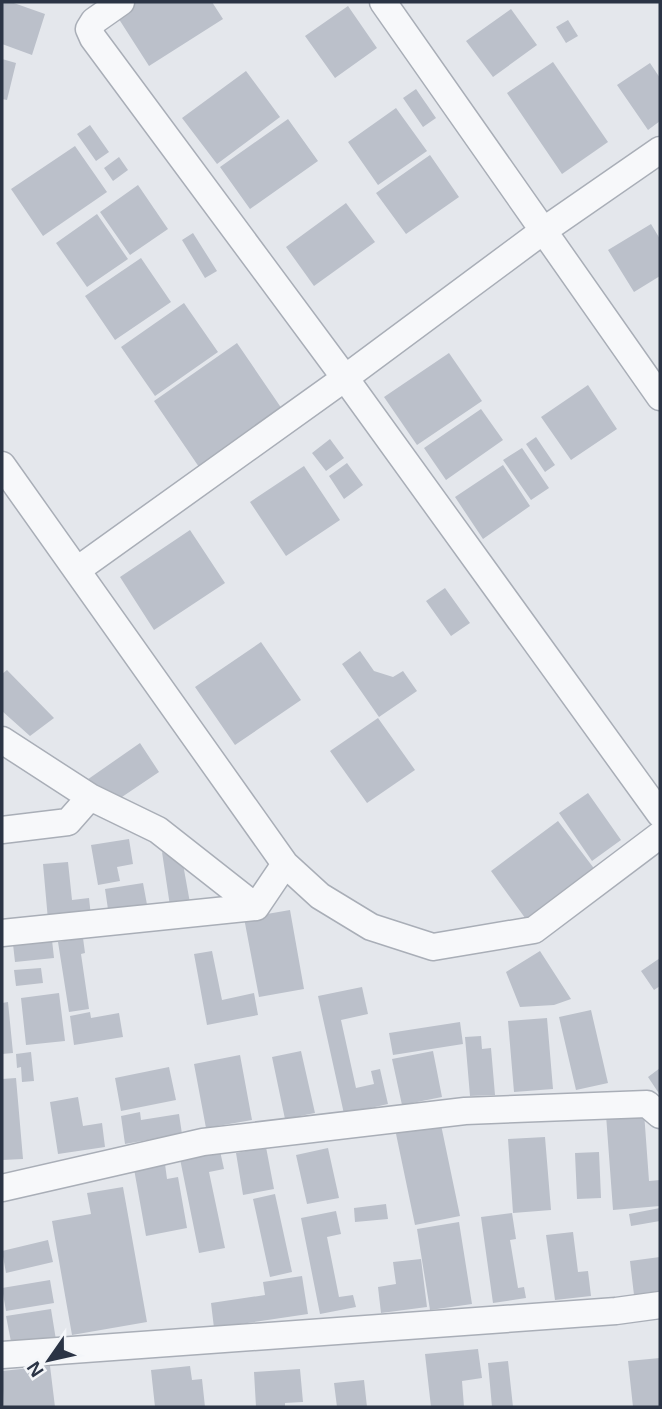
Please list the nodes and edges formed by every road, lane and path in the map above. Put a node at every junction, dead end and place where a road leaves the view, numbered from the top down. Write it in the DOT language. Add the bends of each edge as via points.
graph roads {
  1 [pos="121,2"];
  2 [pos="383,2"];
  3 [pos="660,149"];
  4 [pos="543,231"];
  5 [pos="345,378"];
  6 [pos="660,397"];
  7 [pos="2,465"];
  8 [pos="77,570"];
  9 [pos="2,740"];
  10 [pos="89,797"];
  11 [pos="660,814"];
  12 [pos="2,830"];
  13 [pos="660,835"];
  14 [pos="285,864"];
  15 [pos="256,907"];
  16 [pos="2,933"];
  17 [pos="660,1115"];
  18 [pos="2,1188"];
  19 [pos="660,1304"];
  20 [pos="2,1354"];
  1 -- 5 [label="street" via="94,21 89,29 93,38"];
  2 -- 4 [label="street"];
  3 -- 4 [label="street"];
  4 -- 5 [label="street"];
  4 -- 6 [label="street"];
  5 -- 8 [label="street"];
  5 -- 11 [label="street"];
  7 -- 8 [label="street"];
  8 -- 14 [label="street"];
  9 -- 10 [label="street"];
  10 -- 12 [label="street" via="68,822"];
  10 -- 15 [label="street" via="158,830"];
  13 -- 14 [label="street" via="534,930 433,947 371,927 320,896"];
  14 -- 15 [label="street"];
  15 -- 16 [label="street"];
  17 -- 18 [label="street" via="647,1104 465,1111 203,1143"];
  19 -- 20 [label="street" via="616,1311"];
}
